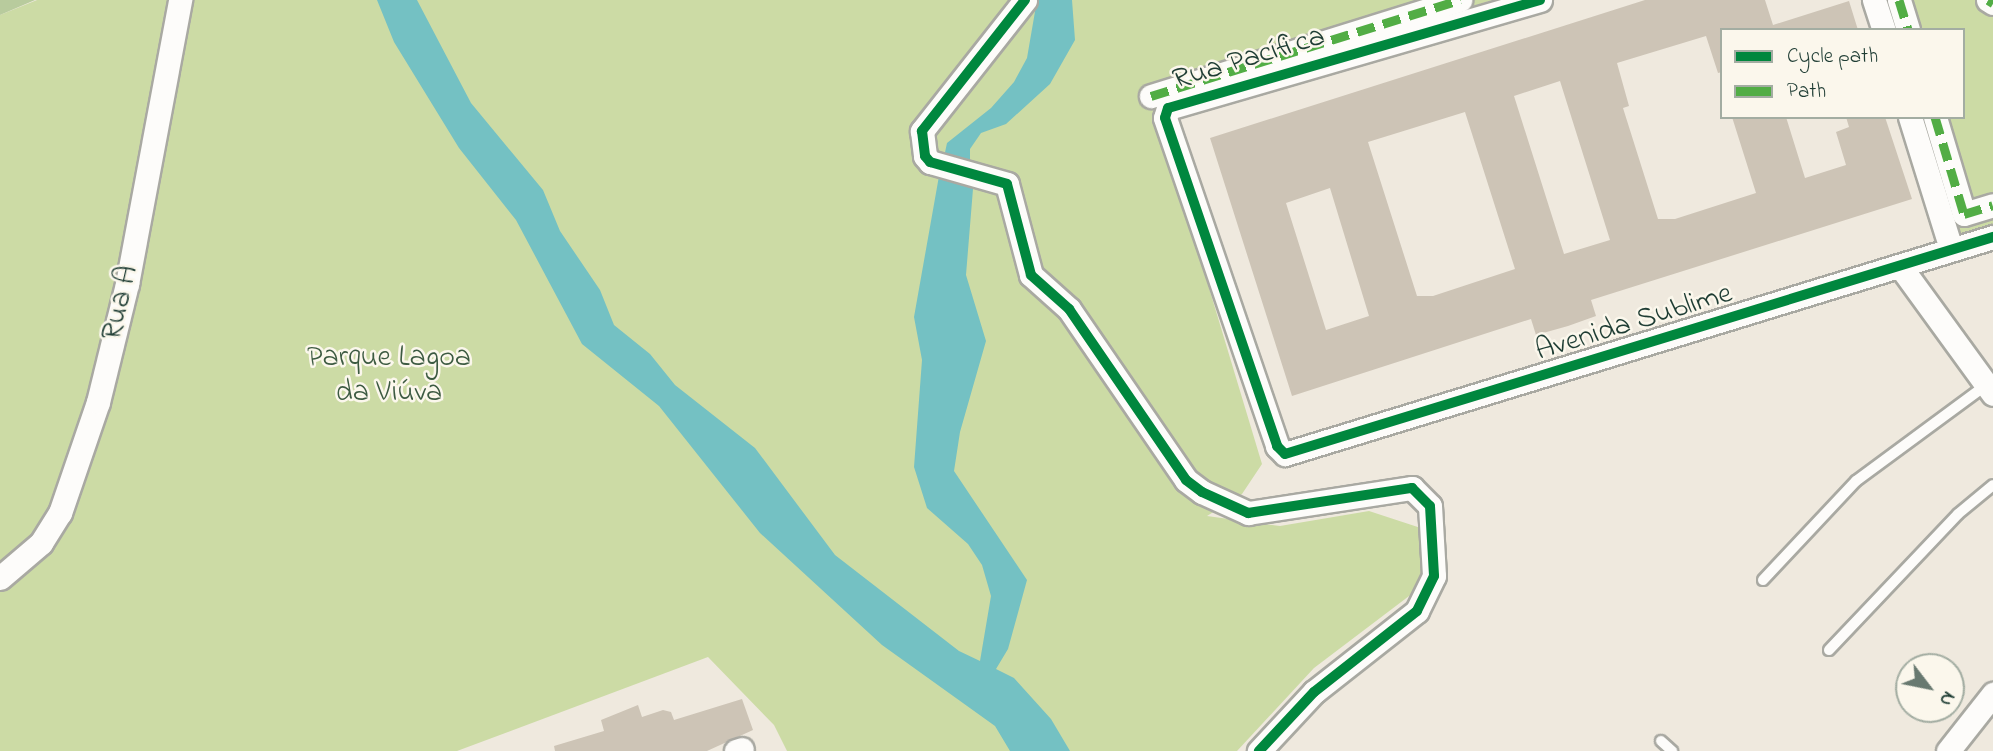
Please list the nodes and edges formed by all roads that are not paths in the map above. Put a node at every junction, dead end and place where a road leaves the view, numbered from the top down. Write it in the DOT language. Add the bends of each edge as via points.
graph roads {
  1 [pos="180,0"];
  2 [pos="1025,0"];
  3 [pos="1460,0"];
  4 [pos="1540,0"];
  5 [pos="1874,0"];
  6 [pos="1899,0"];
  7 [pos="1988,0"];
  8 [pos="1993,3"];
  9 [pos="1883,28"];
  10 [pos="1907,28"];
  11 [pos="1151,96"];
  12 [pos="1911,119"];
  13 [pos="1936,119"];
  14 [pos="1993,205"];
  15 [pos="1993,237"];
  16 [pos="1951,249"];
  17 [pos="1900,266"];
  18 [pos="1989,389"];
  19 [pos="1289,455"];
  20 [pos="1993,485"];
  21 [pos="0,578"];
  22 [pos="1763,580"];
  23 [pos="1829,650"];
  24 [pos="1993,694"];
  25 [pos="1661,740"];
  26 [pos="1259,751"];
  27 [pos="1672,751"];
  28 [pos="1948,751"];
  1 -- 21 [label="street, Rua A" via="127,284 98,402 60,513 41,543"];
  2 -- 26 [label="street" via="922,131 925,156 930,162 1007,184 1031,275 1069,309 1186,480 1202,492 1248,513 1412,488 1430,506 1434,576 1417,611 1314,692"];
  3 -- 11 [label="street"];
  4 -- 19 [label="street, Rua Pacífica" via="1168,108 1165,118 1278,446"];
  5 -- 9 [label="street"];
  6 -- 10 [label="street"];
  7 -- 8 [label="street"];
  12 -- 16 [label="street"];
  13 -- 14 [label="street" via="1964,214"];
  15 -- 16 [label="street, Avenida Sublime"];
  16 -- 17 [label="street, Avenida Sublime"];
  17 -- 18 [label="street"];
  17 -- 19 [label="street, Avenida Sublime"];
  18 -- 22 [label="lane" via="1856,481"];
  20 -- 23 [label="lane" via="1958,514"];
  24 -- 28 [label="street"];
  25 -- 27 [label="lane"];
}
